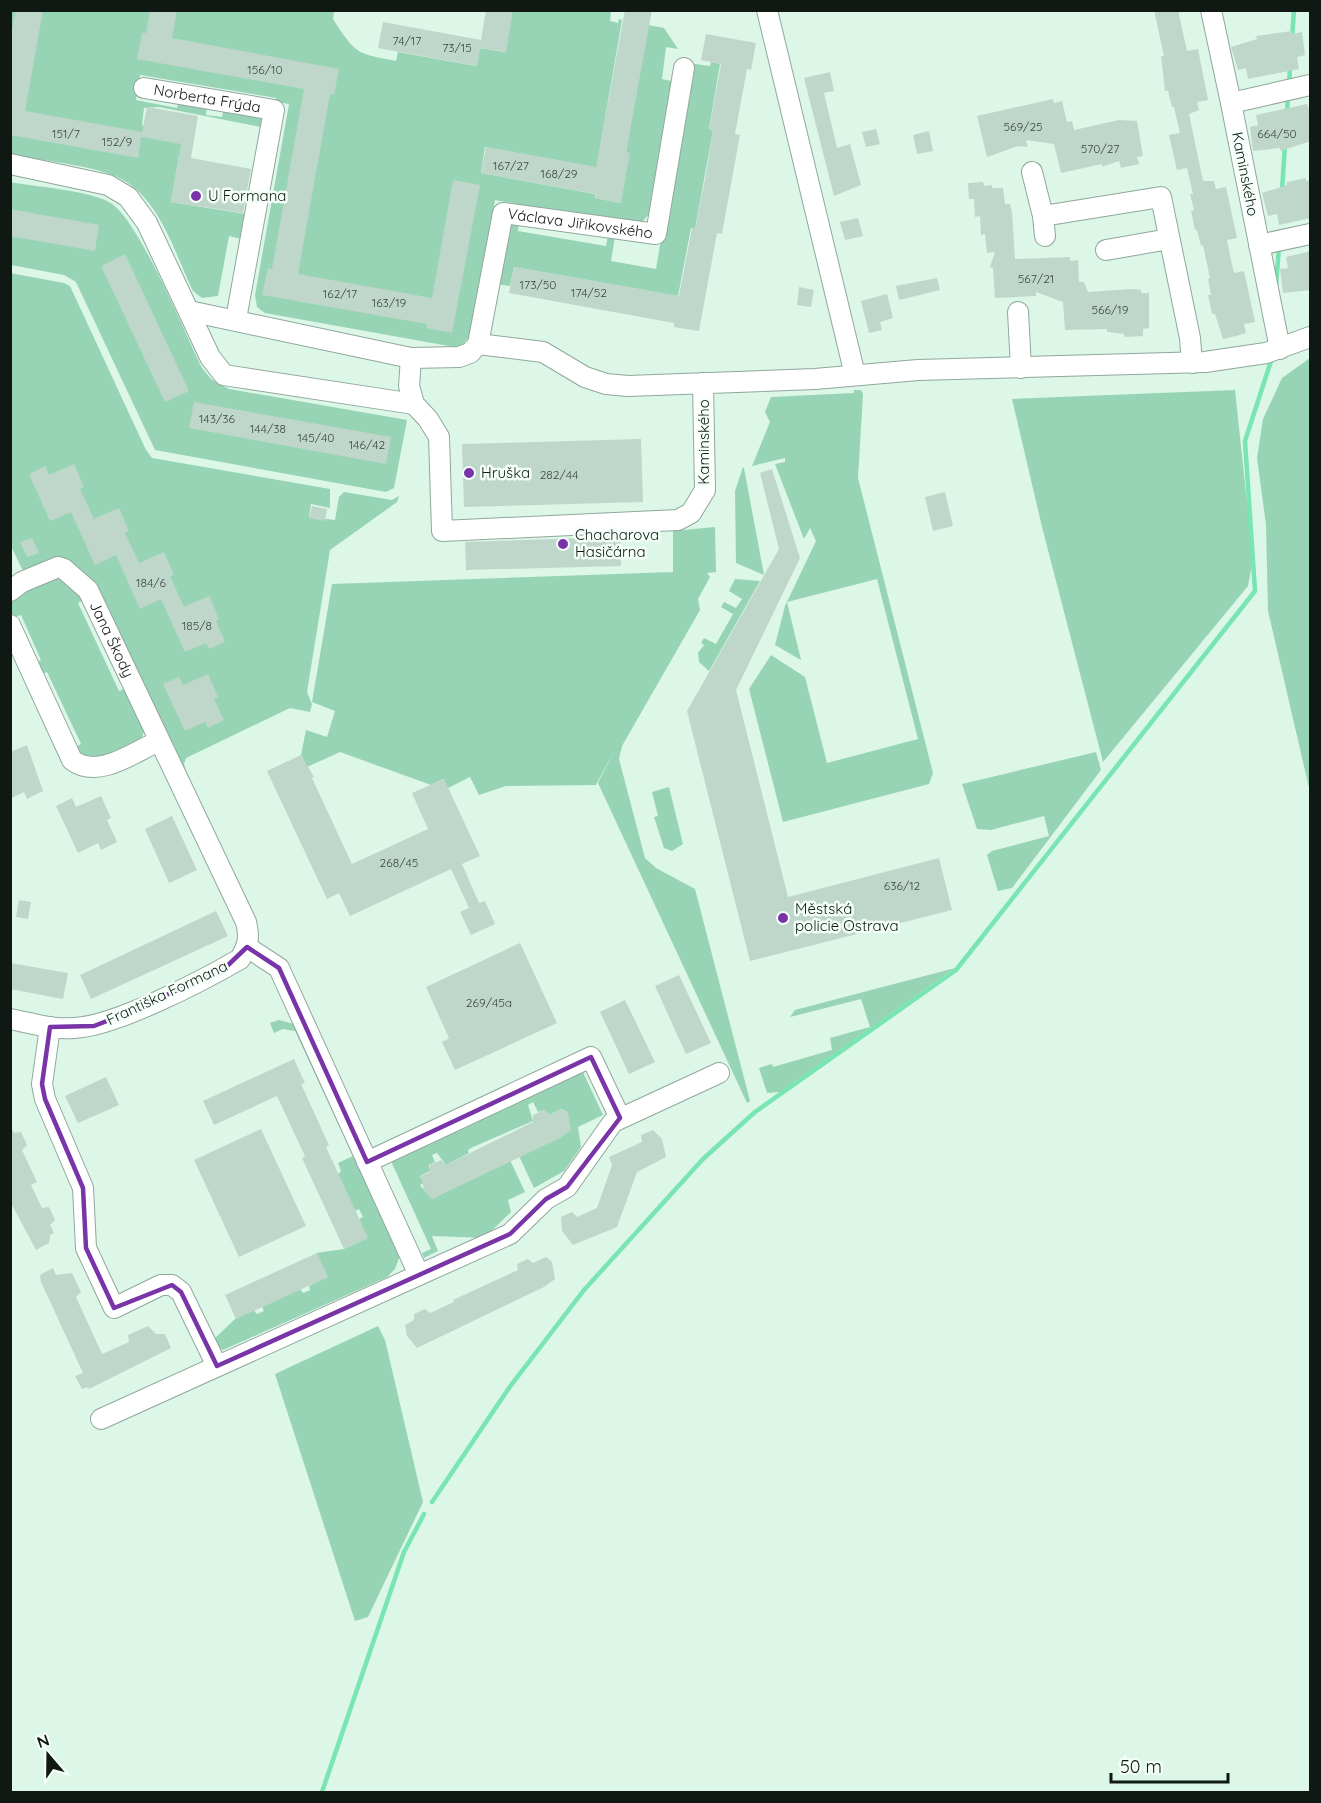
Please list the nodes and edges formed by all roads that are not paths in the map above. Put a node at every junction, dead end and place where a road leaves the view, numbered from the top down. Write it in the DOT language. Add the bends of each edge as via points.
graph roads {
  1 [pos="767,10"];
  2 [pos="1211,10"];
  3 [pos="684,68"];
  4 [pos="1311,85"];
  5 [pos="144,88"];
  6 [pos="1231,103"];
  7 [pos="10,164"];
  8 [pos="1032,172"];
  9 [pos="1044,216"];
  10 [pos="1311,234"];
  11 [pos="1045,236"];
  12 [pos="1169,239"];
  13 [pos="1259,245"];
  14 [pos="1106,250"];
  15 [pos="189,311"];
  16 [pos="1018,312"];
  17 [pos="236,319"];
  18 [pos="1311,338"];
  19 [pos="478,344"];
  20 [pos="1280,349"];
  21 [pos="411,358"];
  22 [pos="1192,363"];
  23 [pos="1021,368"];
  24 [pos="855,375"];
  25 [pos="703,383"];
  26 [pos="414,404"];
  27 [pos="16,581"];
  28 [pos="10,625"];
  29 [pos="159,741"];
  30 [pos="247,948"];
  31 [pos="10,1019"];
  32 [pos="50,1027"];
  33 [pos="719,1073"];
  34 [pos="620,1118"];
  35 [pos="367,1162"];
  36 [pos="419,1275"];
  37 [pos="217,1366"];
  38 [pos="101,1419"];
  1 -- 24 [label="street"];
  2 -- 6 [label="street, Kaminského"];
  3 -- 19 [label="street, Václava Jiřikovského" via="656,234 503,213"];
  4 -- 6 [label="street"];
  5 -- 17 [label="street, Norberta Frýda" via="274,110"];
  6 -- 13 [label="street, Kaminského"];
  7 -- 15 [label="street" via="108,185 128,198 147,223"];
  8 -- 9 [label="street"];
  9 -- 11 [label="street"];
  9 -- 12 [label="street" via="1161,197"];
  10 -- 13 [label="street"];
  12 -- 14 [label="street"];
  12 -- 22 [label="street"];
  13 -- 20 [label="street, Kaminského"];
  15 -- 17 [label="street"];
  15 -- 26 [label="street" via="210,357 224,375"];
  16 -- 23 [label="street"];
  17 -- 21 [label="street"];
  18 -- 20 [label="street, Kaminského"];
  19 -- 21 [label="street" via="459,357"];
  19 -- 25 [label="street" via="543,352 606,384"];
  20 -- 22 [label="street, Kaminského"];
  21 -- 26 [label="street" via="409,386"];
  22 -- 23 [label="street, Kaminského"];
  23 -- 24 [label="street, Kaminského"];
  24 -- 25 [label="street, Kaminského"];
  25 -- 26 [label="street, Kaminského" via="705,490 691,513 678,520 442,531 439,437"];
  27 -- 29 [label="street, Jana Škody" via="58,567 88,590"];
  28 -- 29 [label="street" via="72,760 98,768"];
  29 -- 30 [label="street, Jana Škody" via="246,922"];
  30 -- 32 [label="street, Františka Formana" via="240,959 225,968 125,1014 94,1026"];
  30 -- 35 [label="street" via="279,968"];
  31 -- 32 [label="street, Františka Formana"];
  32 -- 37 [label="street" via="42,1084 45,1099 83,1188 86,1248 114,1308 161,1285 172,1285 181,1292"];
  33 -- 34 [label="street"];
  34 -- 35 [label="street" via="591,1057"];
  34 -- 36 [label="street" via="609,1127 567,1187 546,1199 510,1234"];
  35 -- 36 [label="street"];
  36 -- 37 [label="street"];
  37 -- 38 [label="street"];
}
